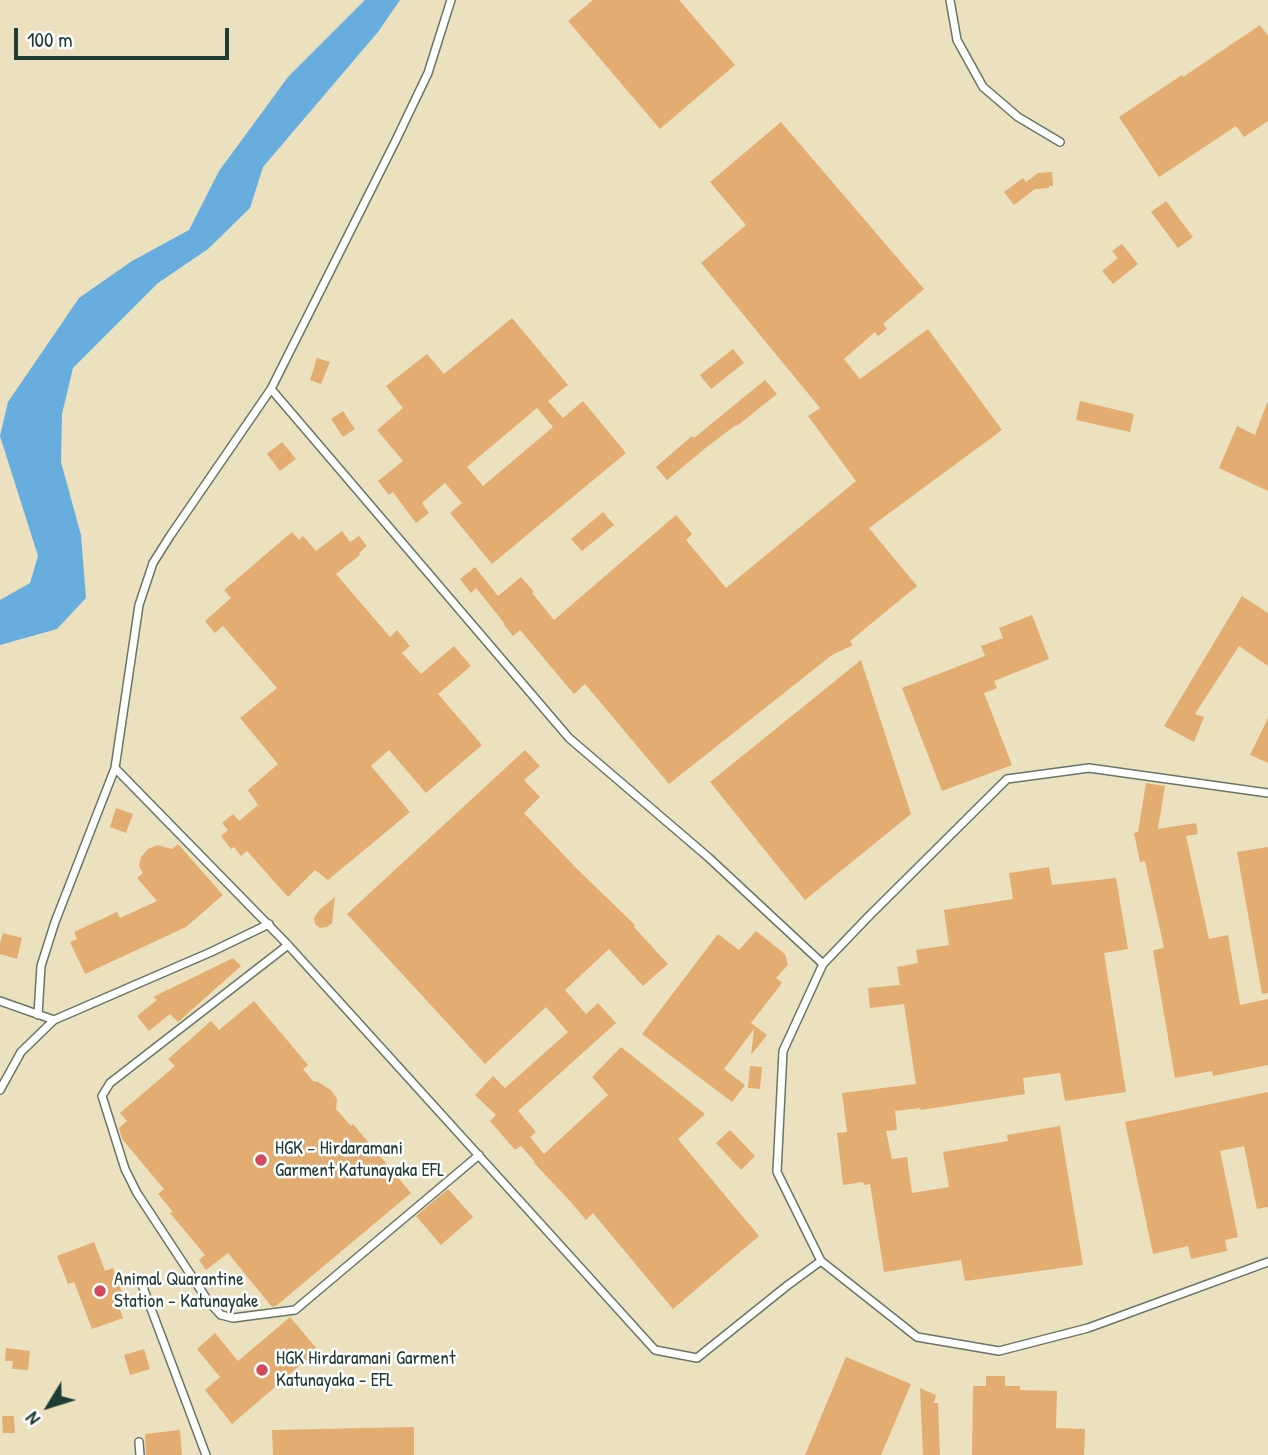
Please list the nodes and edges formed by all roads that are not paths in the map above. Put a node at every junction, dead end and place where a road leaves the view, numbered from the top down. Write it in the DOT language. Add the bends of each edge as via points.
graph roads {
  1 [pos="451,0"];
  2 [pos="950,0"];
  3 [pos="1060,142"];
  4 [pos="271,389"];
  5 [pos="116,768"];
  6 [pos="1268,793"];
  7 [pos="269,924"];
  8 [pos="288,945"];
  9 [pos="824,964"];
  10 [pos="0,1001"];
  11 [pos="38,1014"];
  12 [pos="54,1020"];
  13 [pos="0,1090"];
  14 [pos="479,1155"];
  15 [pos="821,1261"];
  16 [pos="1268,1262"];
  17 [pos="141,1282"];
  18 [pos="139,1442"];
  19 [pos="140,1455"];
  20 [pos="206,1455"];
  1 -- 4 [label="lane" via="428,73"];
  2 -- 3 [label="lane" via="957,40 983,87 1018,117"];
  4 -- 5 [label="lane" via="153,563 139,605"];
  4 -- 9 [label="lane" via="569,738"];
  5 -- 7 [label="lane"];
  5 -- 11 [label="lane" via="51,933 41,966"];
  6 -- 9 [label="lane" via="1089,768 1007,779"];
  7 -- 8 [label="lane"];
  7 -- 12 [label="lane"];
  8 -- 14 [label="lane"];
  8 -- 14 [label="lane" via="110,1083 102,1096 137,1193 208,1301 233,1318 295,1310"];
  9 -- 15 [label="lane" via="783,1051 777,1172"];
  10 -- 11 [label="lane"];
  11 -- 12 [label="lane"];
  12 -- 13 [label="lane" via="21,1052"];
  14 -- 15 [label="lane" via="655,1350 697,1358"];
  15 -- 16 [label="lane" via="917,1337 999,1351 1088,1328"];
  17 -- 20 [label="lane"];
  18 -- 19 [label="lane"];
}
